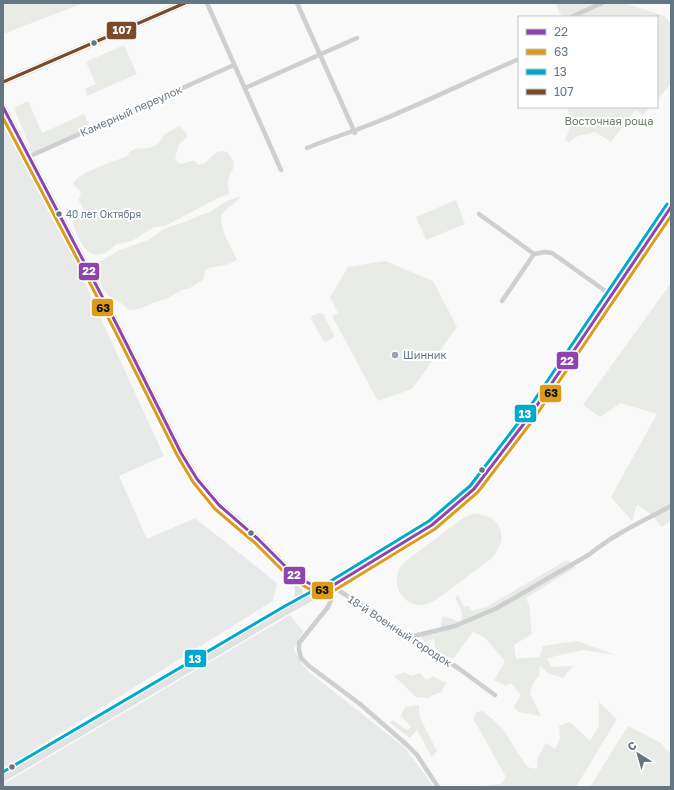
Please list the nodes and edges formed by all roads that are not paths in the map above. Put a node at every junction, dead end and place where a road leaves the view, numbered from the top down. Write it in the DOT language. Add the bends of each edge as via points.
graph roads {
  1 [pos="185,3"];
  2 [pos="206,3"];
  3 [pos="297,3"];
  4 [pos="602,3"];
  5 [pos="573,16"];
  6 [pos="357,38"];
  7 [pos="320,55"];
  8 [pos="518,59"];
  9 [pos="234,65"];
  10 [pos="3,82"];
  11 [pos="245,88"];
  12 [pos="3,107"];
  13 [pos="355,132"];
  14 [pos="307,148"];
  15 [pos="28,157"];
  16 [pos="281,170"];
  17 [pos="671,207"];
  18 [pos="479,214"];
  19 [pos="534,254"];
  20 [pos="611,295"];
  21 [pos="502,301"];
  22 [pos="671,506"];
  23 [pos="294,575"];
  24 [pos="332,586"];
  25 [pos="288,610"];
  26 [pos="410,638"];
  27 [pos="495,695"];
  28 [pos="3,778"];
  29 [pos="438,787"];
  1 -- 10 [label="main road"];
  2 -- 9 [label="street"];
  3 -- 7 [label="street"];
  4 -- 5 [label="street"];
  6 -- 7 [label="street"];
  7 -- 11 [label="street"];
  7 -- 13 [label="street"];
  8 -- 13 [label="street"];
  9 -- 11 [label="street"];
  9 -- 15 [label="street, Камерный переулок"];
  11 -- 16 [label="street"];
  12 -- 15 [label="main road"];
  13 -- 14 [label="street"];
  15 -- 23 [label="main road" via="190,469 219,505"];
  17 -- 20 [label="main road"];
  18 -- 19 [label="street"];
  19 -- 20 [label="street" via="552,253"];
  19 -- 21 [label="street"];
  20 -- 24 [label="main road" via="529,417 474,489 432,525"];
  22 -- 26 [label="street" via="620,533 590,554 497,608 455,626"];
  23 -- 24 [label="main road" via="314,586"];
  23 -- 25 [label="main road" via="300,591 297,600"];
  24 -- 25 [label="main road"];
  24 -- 26 [label="street, 18-й Военный городок"];
  24 -- 29 [label="street, 18-й Военный городок" via="328,607 299,643 302,658 407,745"];
  25 -- 28 [label="main road"];
  26 -- 27 [label="street, 18-й Военный городок"];
}
